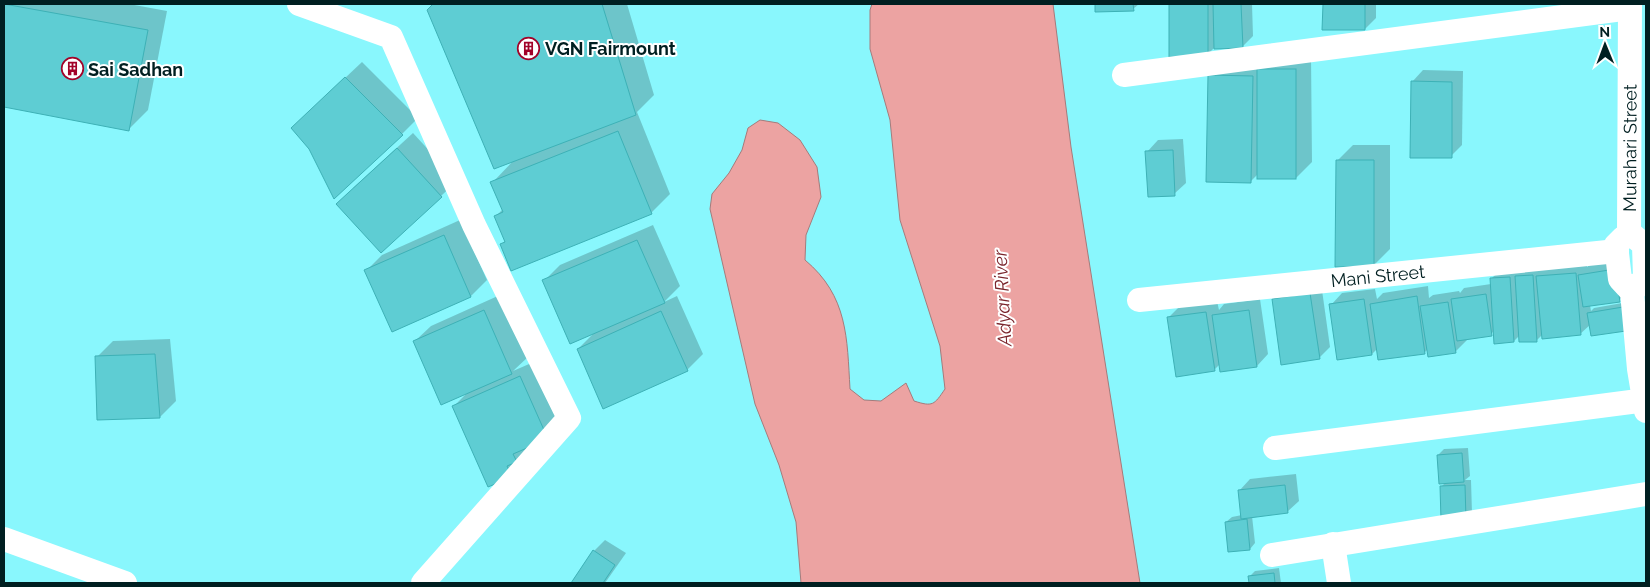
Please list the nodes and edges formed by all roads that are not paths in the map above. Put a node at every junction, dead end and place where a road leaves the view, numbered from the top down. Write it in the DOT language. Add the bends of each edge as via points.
graph roads {
  1 [pos="299,4"];
  2 [pos="1630,6"];
  3 [pos="1124,75"];
  4 [pos="1623,241"];
  5 [pos="1139,300"];
  6 [pos="1646,404"];
  7 [pos="1275,448"];
  8 [pos="1646,494"];
  9 [pos="4,539"];
  10 [pos="1333,544"];
  11 [pos="1272,554"];
  12 [pos="125,583"];
  13 [pos="423,583"];
  14 [pos="1339,583"];
  1 -- 13 [label="street" via="391,37 474,225 569,418"];
  2 -- 3 [label="street"];
  2 -- 4 [label="street, Murahari Street"];
  4 -- 5 [label="street, Mani Street"];
  4 -- 6 [label="street" via="1644,245 1645,278 1632,292 1639,369"];
  6 -- 7 [label="street"];
  8 -- 10 [label="street"];
  9 -- 12 [label="street"];
  10 -- 11 [label="street"];
  10 -- 14 [label="street"];
}
